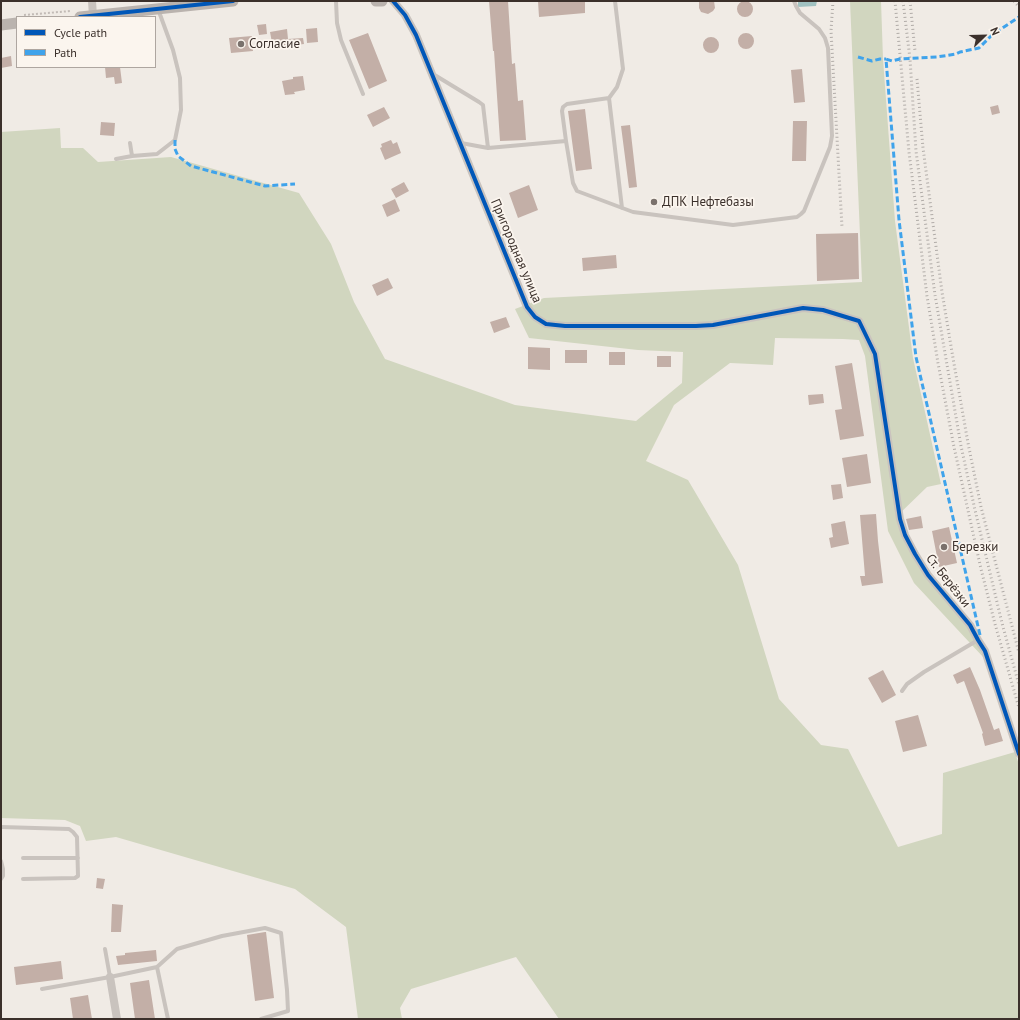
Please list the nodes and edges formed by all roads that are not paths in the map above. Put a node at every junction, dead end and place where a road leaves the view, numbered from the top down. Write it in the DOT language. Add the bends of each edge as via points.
graph roads {
  1 [pos="92,1"];
  2 [pos="233,1"];
  3 [pos="336,1"];
  4 [pos="376,1"];
  5 [pos="382,1"];
  6 [pos="393,1"];
  7 [pos="615,1"];
  8 [pos="794,1"];
  9 [pos="198,3"];
  10 [pos="158,9"];
  11 [pos="93,16"];
  12 [pos="16,23"];
  13 [pos="1,25"];
  14 [pos="433,74"];
  15 [pos="364,94"];
  16 [pos="609,98"];
  17 [pos="566,141"];
  18 [pos="130,143"];
  19 [pos="461,143"];
  20 [pos="488,148"];
  21 [pos="132,156"];
  22 [pos="116,159"];
  23 [pos="622,208"];
  24 [pos="860,321"];
  25 [pos="978,640"];
  26 [pos="902,691"];
  27 [pos="1019,754"];
  28 [pos="1,827"];
  29 [pos="23,858"];
  30 [pos="78,858"];
  31 [pos="1,861"];
  32 [pos="1,879"];
  33 [pos="23,879"];
  34 [pos="105,950"];
  35 [pos="157,966"];
  36 [pos="110,977"];
  37 [pos="42,989"];
  38 [pos="117,1019"];
  39 [pos="168,1019"];
  40 [pos="261,1019"];
  1 -- 11 [label="street"];
  2 -- 9 [label="street"];
  3 -- 15 [label="lane" via="341,40"];
  4 -- 5 [label="street"];
  6 -- 14 [label="street, Пригородная улица" via="416,35"];
  7 -- 16 [label="lane" via="623,69 617,87"];
  8 -- 23 [label="lane" via="800,12 819,29 828,48 832,142 804,211 797,217 733,225 633,212"];
  9 -- 10 [label="street"];
  10 -- 11 [label="street"];
  10 -- 21 [label="lane" via="180,78 182,110 176,140 157,154"];
  12 -- 13 [label="street"];
  14 -- 19 [label="street, Пригородная улица"];
  14 -- 20 [label="lane" via="483,106"];
  16 -- 17 [label="lane" via="567,104 563,107"];
  16 -- 23 [label="lane"];
  17 -- 20 [label="lane"];
  17 -- 23 [label="lane" via="572,183 577,191"];
  18 -- 21 [label="lane"];
  19 -- 20 [label="lane"];
  19 -- 24 [label="street, Пригородная улица" via="527,307 535,317 546,324 713,325 803,308 823,310"];
  21 -- 22 [label="lane"];
  24 -- 25 [label="street, Ст. Берёзки" via="875,354 900,519 905,535 928,575 970,625"];
  25 -- 26 [label="lane" via="924,672 907,684"];
  25 -- 27 [label="street, Ст. Берёзки" via="985,651"];
  28 -- 30 [label="lane" via="69,829 77,837"];
  29 -- 30 [label="lane"];
  30 -- 33 [label="lane" via="78,876 75,878"];
  31 -- 32 [label="lane"];
  34 -- 36 [label="lane"];
  35 -- 36 [label="lane"];
  35 -- 39 [label="lane"];
  35 -- 40 [label="lane" via="177,949 222,936 265,928 281,933 288,1011"];
  36 -- 37 [label="lane"];
  36 -- 38 [label="street"];
}
